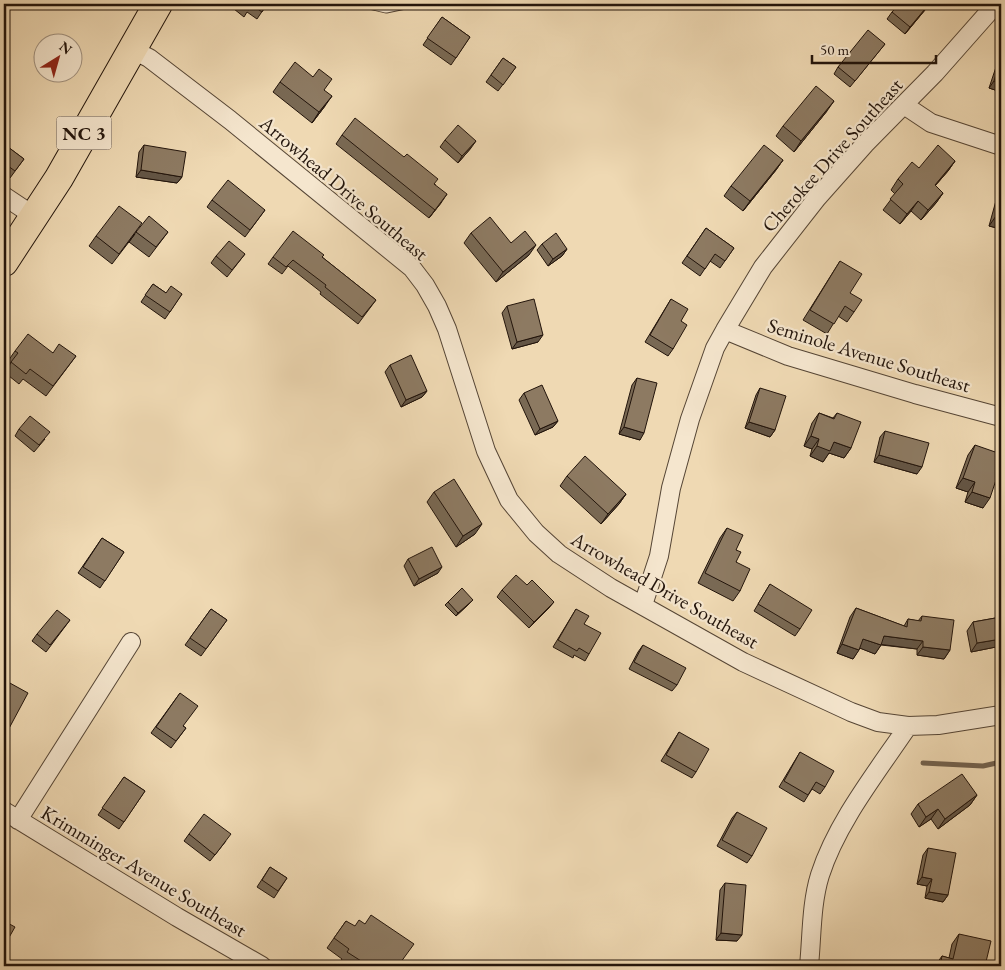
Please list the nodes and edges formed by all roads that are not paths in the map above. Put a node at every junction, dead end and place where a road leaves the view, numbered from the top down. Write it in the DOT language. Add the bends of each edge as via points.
graph roads {
  1 [pos="158,4"];
  2 [pos="369,4"];
  3 [pos="404,4"];
  4 [pos="996,4"];
  5 [pos="133,50"];
  6 [pos="904,105"];
  7 [pos="1001,146"];
  8 [pos="4,196"];
  9 [pos="34,216"];
  10 [pos="4,262"];
  11 [pos="725,330"];
  12 [pos="1001,417"];
  13 [pos="643,605"];
  14 [pos="131,642"];
  15 [pos="1001,715"];
  16 [pos="908,726"];
  17 [pos="11,816"];
  18 [pos="262,966"];
  19 [pos="809,966"];
  1 -- 5 [label="main road, NC 3"];
  2 -- 3 [label="lane" via="386,8"];
  4 -- 6 [label="street, Cherokee Drive Southeast"];
  5 -- 9 [label="main road, NC 3"];
  5 -- 13 [label="street, Arrowhead Drive Southeast" via="149,58 230,120 412,268 425,285 447,329 486,451 509,500 536,533 560,554"];
  6 -- 7 [label="street" via="931,123"];
  6 -- 11 [label="street, Cherokee Drive Southeast" via="817,198 763,268"];
  8 -- 9 [label="street"];
  9 -- 10 [label="main road, NC 3"];
  11 -- 12 [label="street, Seminole Avenue Southeast" via="788,356"];
  11 -- 13 [label="street, Cherokee Drive Southeast" via="715,348 690,418 671,488 659,556"];
  13 -- 16 [label="street, Arrowhead Drive Southeast" via="743,662 851,712 878,722"];
  14 -- 17 [label="street"];
  15 -- 16 [label="street, Arrowhead Drive Southeast" via="938,725"];
  16 -- 19 [label="street" via="828,852 814,900"];
  17 -- 18 [label="street, Krimminger Avenue Southeast"];
}
